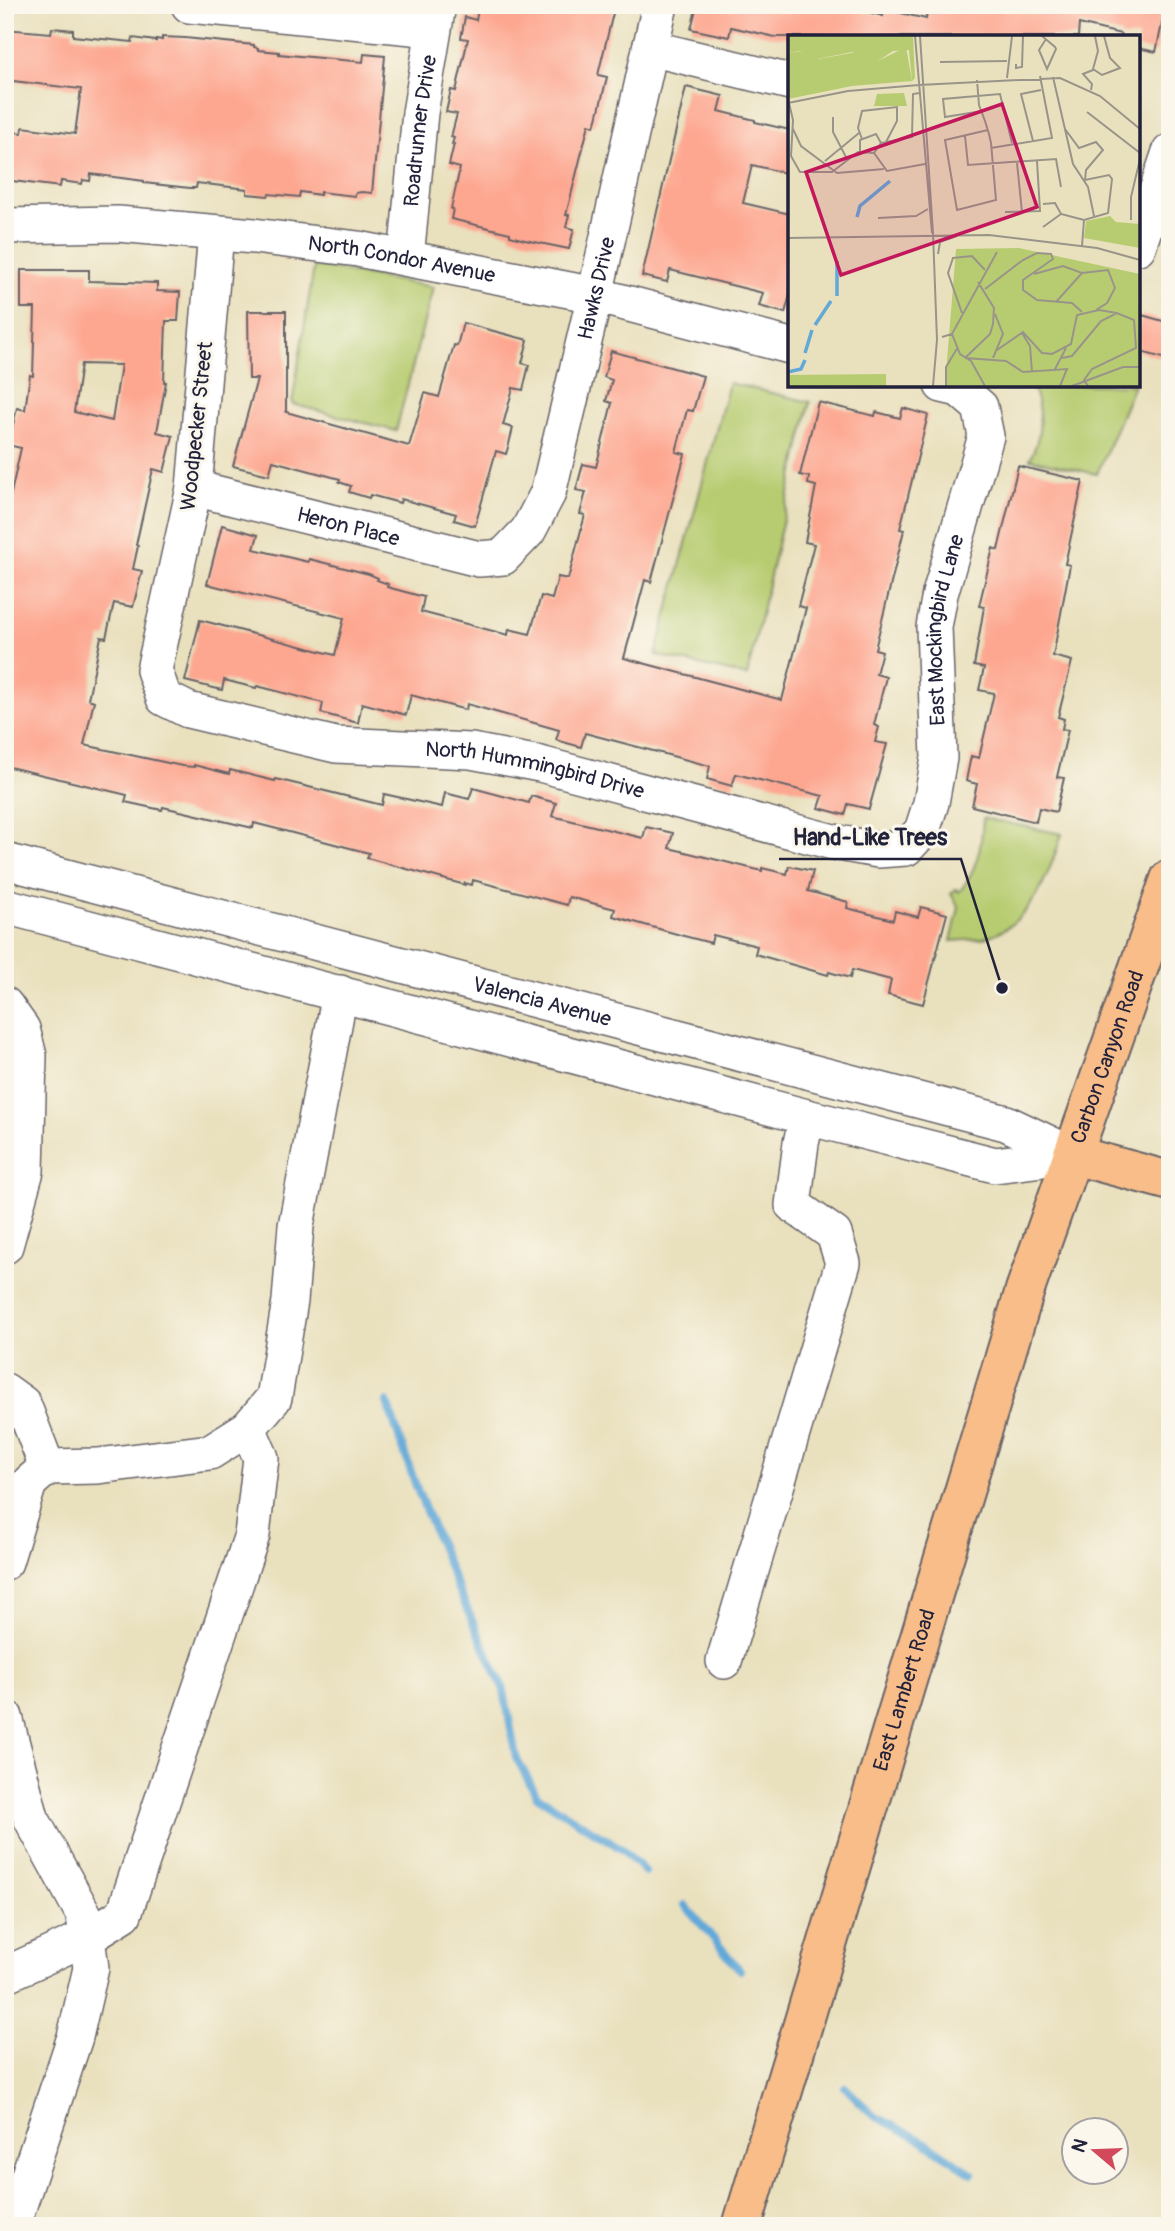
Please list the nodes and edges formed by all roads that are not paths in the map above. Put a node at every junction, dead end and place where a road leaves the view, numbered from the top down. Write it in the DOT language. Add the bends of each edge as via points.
graph roads {
  1 [pos="189,5"];
  2 [pos="660,5"];
  3 [pos="436,17"];
  4 [pos="650,48"];
  5 [pos="788,82"];
  6 [pos="1157,164"];
  7 [pos="5,226"];
  8 [pos="216,233"];
  9 [pos="1140,238"];
  10 [pos="406,258"];
  11 [pos="595,295"];
  12 [pos="788,345"];
  13 [pos="951,387"];
  14 [pos="194,488"];
  15 [pos="503,557"];
  16 [pos="164,698"];
  17 [pos="906,848"];
  18 [pos="5,861"];
  19 [pos="1170,878"];
  20 [pos="5,906"];
  21 [pos="340,993"];
  22 [pos="5,1005"];
  23 [pos="807,1117"];
  24 [pos="1073,1155"];
  25 [pos="1170,1181"];
  26 [pos="5,1246"];
  27 [pos="5,1391"];
  28 [pos="248,1427"];
  29 [pos="47,1467"];
  30 [pos="5,1562"];
  31 [pos="724,1661"];
  32 [pos="5,1717"];
  33 [pos="11,1764"];
  34 [pos="87,1937"];
  35 [pos="5,1975"];
  36 [pos="12,2226"];
  37 [pos="741,2226"];
  1 -- 3 [label="street"];
  2 -- 4 [label="street, Hawks Drive"];
  3 -- 10 [label="street, Roadrunner Drive" via="419,113"];
  4 -- 5 [label="street"];
  4 -- 11 [label="street, Hawks Drive"];
  6 -- 9 [label="street"];
  7 -- 8 [label="street, North Condor Avenue" via="118,224"];
  8 -- 10 [label="street, North Condor Avenue"];
  8 -- 14 [label="street, Woodpecker Street"];
  10 -- 11 [label="street, North Condor Avenue"];
  11 -- 12 [label="street, North Condor Avenue"];
  11 -- 15 [label="street, Hawks Drive" via="548,494 528,531"];
  13 -- 17 [label="street, East Mockingbird Lane" via="980,407 986,436 934,627 939,758 931,803 922,831"];
  14 -- 15 [label="street, Heron Place" via="479,559"];
  14 -- 16 [label="street, Woodpecker Street" via="154,670"];
  16 -- 17 [label="street, North Hummingbird Drive" via="188,710 311,740 502,756 833,842 878,850"];
  18 -- 24 [label="street, Valencia Avenue" via="1006,1123"];
  19 -- 24 [label="main road, Carbon Canyon Road"];
  20 -- 21 [label="street, Valencia Avenue"];
  21 -- 23 [label="street, Valencia Avenue"];
  21 -- 28 [label="street" via="296,1226 290,1301 274,1398"];
  22 -- 26 [label="street" via="22,1029 29,1056 26,1171"];
  23 -- 24 [label="street, Valencia Avenue" via="995,1165"];
  23 -- 31 [label="street" via="793,1205 834,1234 843,1263"];
  24 -- 25 [label="main road, Valencia Avenue"];
  24 -- 37 [label="main road, East Lambert Road" via="1025,1290"];
  27 -- 29 [label="street" via="23,1404"];
  28 -- 29 [label="street" via="210,1452 98,1466"];
  28 -- 34 [label="street" via="261,1458 252,1535 124,1914"];
  29 -- 30 [label="street" via="29,1483"];
  32 -- 33 [label="street"];
  33 -- 34 [label="street" via="31,1818 84,1915"];
  34 -- 35 [label="street"];
  34 -- 36 [label="street" via="91,1968 75,2037"];
}
